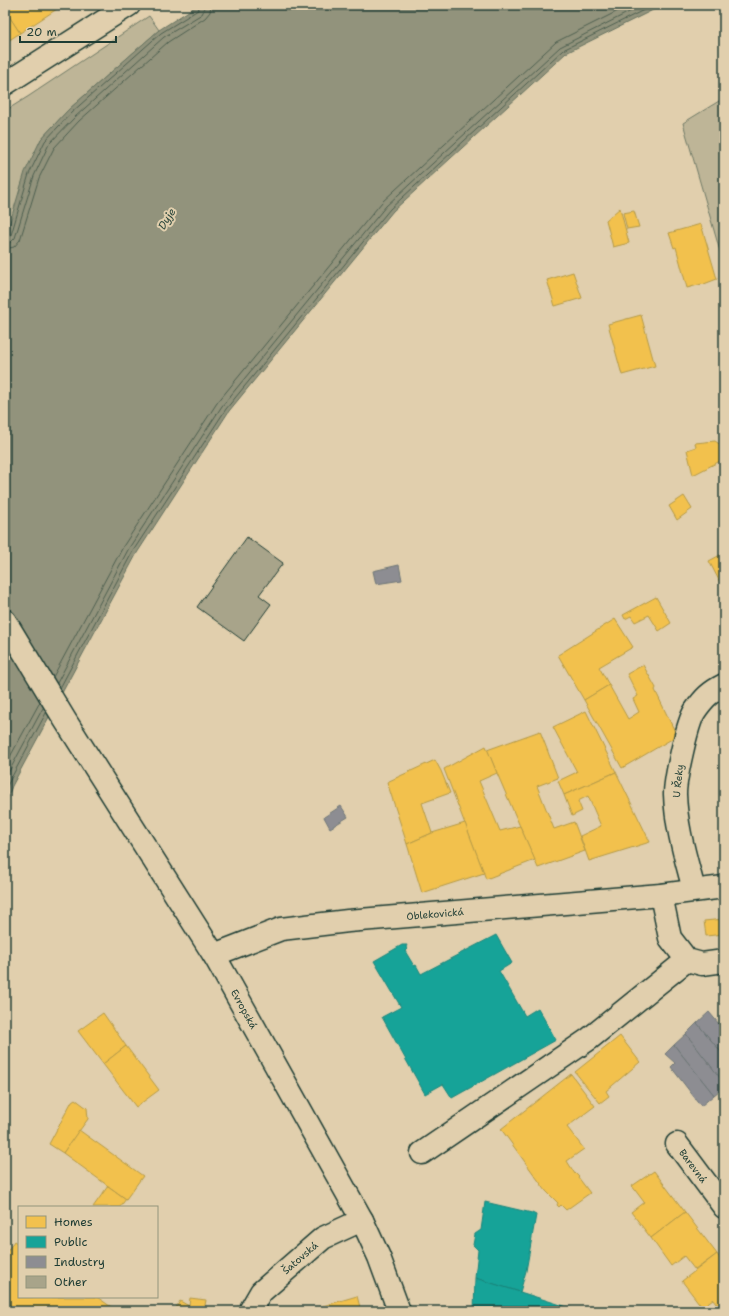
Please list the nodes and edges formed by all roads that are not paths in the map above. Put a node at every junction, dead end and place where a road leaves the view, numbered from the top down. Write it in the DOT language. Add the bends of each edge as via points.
graph roads {
  1 [pos="129,5"];
  2 [pos="5,84"];
  3 [pos="5,621"];
  4 [pos="724,685"];
  5 [pos="724,887"];
  6 [pos="694,890"];
  7 [pos="661,895"];
  8 [pos="214,955"];
  9 [pos="687,960"];
  10 [pos="724,961"];
  11 [pos="677,1144"];
  12 [pos="422,1153"];
  13 [pos="724,1207"];
  14 [pos="362,1220"];
  15 [pos="250,1311"];
  16 [pos="400,1311"];
  1 -- 2 [label="street"];
  3 -- 8 [label="street, Evropská"];
  4 -- 6 [label="street, U Řeky" via="710,693 694,712 683,748 675,793 681,842"];
  5 -- 6 [label="street, Oblekovická"];
  6 -- 7 [label="street, Oblekovická"];
  7 -- 8 [label="street, Oblekovická" via="281,929"];
  7 -- 9 [label="street" via="670,938"];
  8 -- 14 [label="street, Evropská"];
  9 -- 10 [label="street" via="702,964"];
  9 -- 12 [label="street" via="589,1039"];
  11 -- 13 [label="street, Barevná"];
  14 -- 15 [label="street, Šatovská" via="323,1238 261,1292"];
  14 -- 16 [label="street, Evropská"];
}
